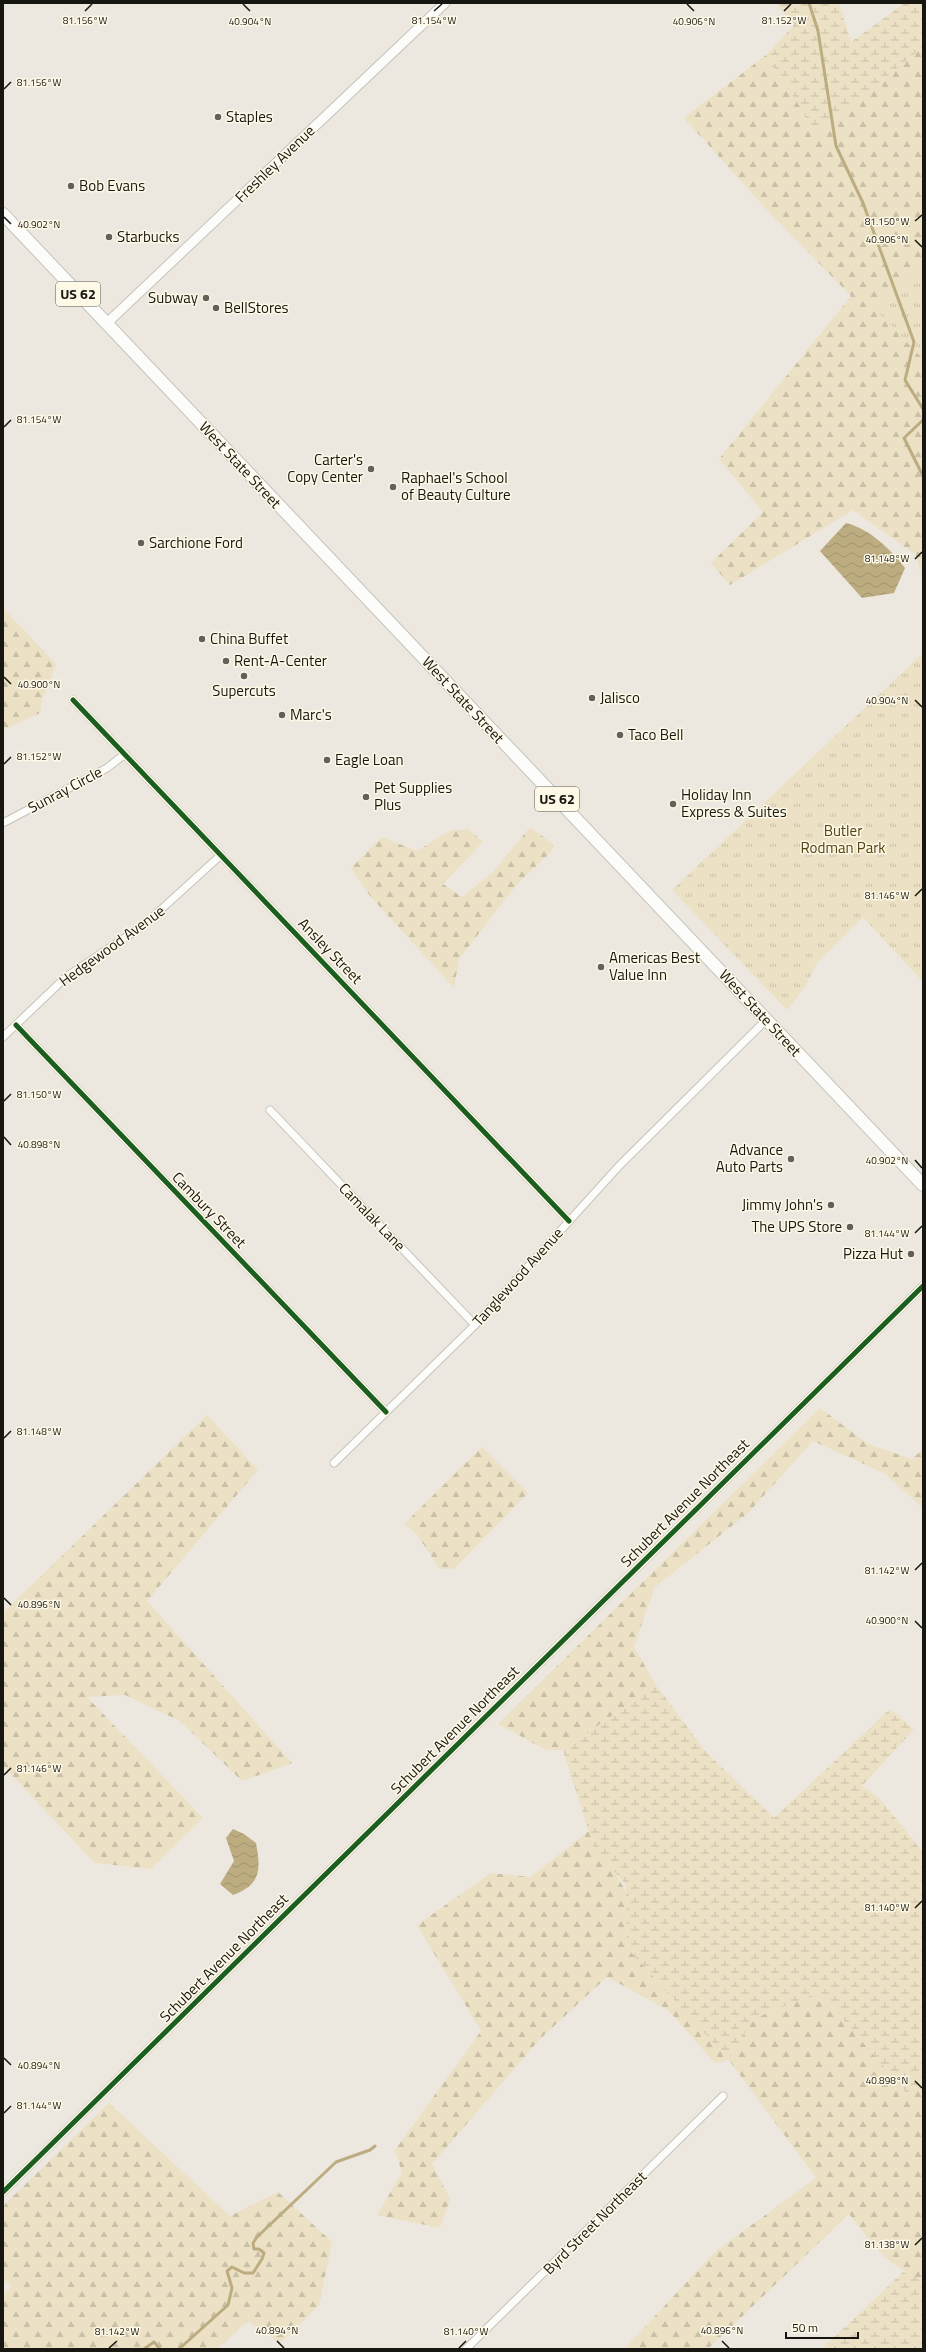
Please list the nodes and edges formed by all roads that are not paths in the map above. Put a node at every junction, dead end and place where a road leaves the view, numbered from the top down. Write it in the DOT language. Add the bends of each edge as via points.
graph roads {
  1 [pos="444,3"];
  2 [pos="3,214"];
  3 [pos="106,324"];
  4 [pos="73,700"];
  5 [pos="125,754"];
  6 [pos="3,823"];
  7 [pos="221,855"];
  8 [pos="766,1020"];
  9 [pos="16,1025"];
  10 [pos="3,1037"];
  11 [pos="270,1110"];
  12 [pos="923,1185"];
  13 [pos="569,1221"];
  14 [pos="923,1286"];
  15 [pos="475,1325"];
  16 [pos="386,1412"];
  17 [pos="334,1463"];
  18 [pos="723,2096"];
  19 [pos="3,2192"];
  20 [pos="466,2349"];
  1 -- 3 [label="street, Freshley Avenue"];
  2 -- 3 [label="highway, West State Street / US 62"];
  3 -- 8 [label="highway, West State Street / US 62"];
  4 -- 5 [label="street, Ansley Street"];
  5 -- 6 [label="street, Sunray Circle" via="107,768"];
  5 -- 7 [label="street, Ansley Street"];
  7 -- 9 [label="street, Hedgewood Avenue" via="155,916 132,934 78,967"];
  7 -- 13 [label="street, Ansley Street"];
  8 -- 12 [label="highway, West State Street / US 62"];
  8 -- 13 [label="street, Tanglewood Avenue" via="619,1166"];
  9 -- 10 [label="street, Hedgewood Avenue"];
  9 -- 16 [label="street, Cambury Street"];
  11 -- 15 [label="street, Camalak Lane"];
  13 -- 15 [label="street, Tanglewood Avenue"];
  14 -- 19 [label="street, Schubert Avenue Northeast"];
  15 -- 16 [label="street, Tanglewood Avenue"];
  16 -- 17 [label="street, Tanglewood Avenue"];
  18 -- 20 [label="street, Byrd Street Northeast"];
}
